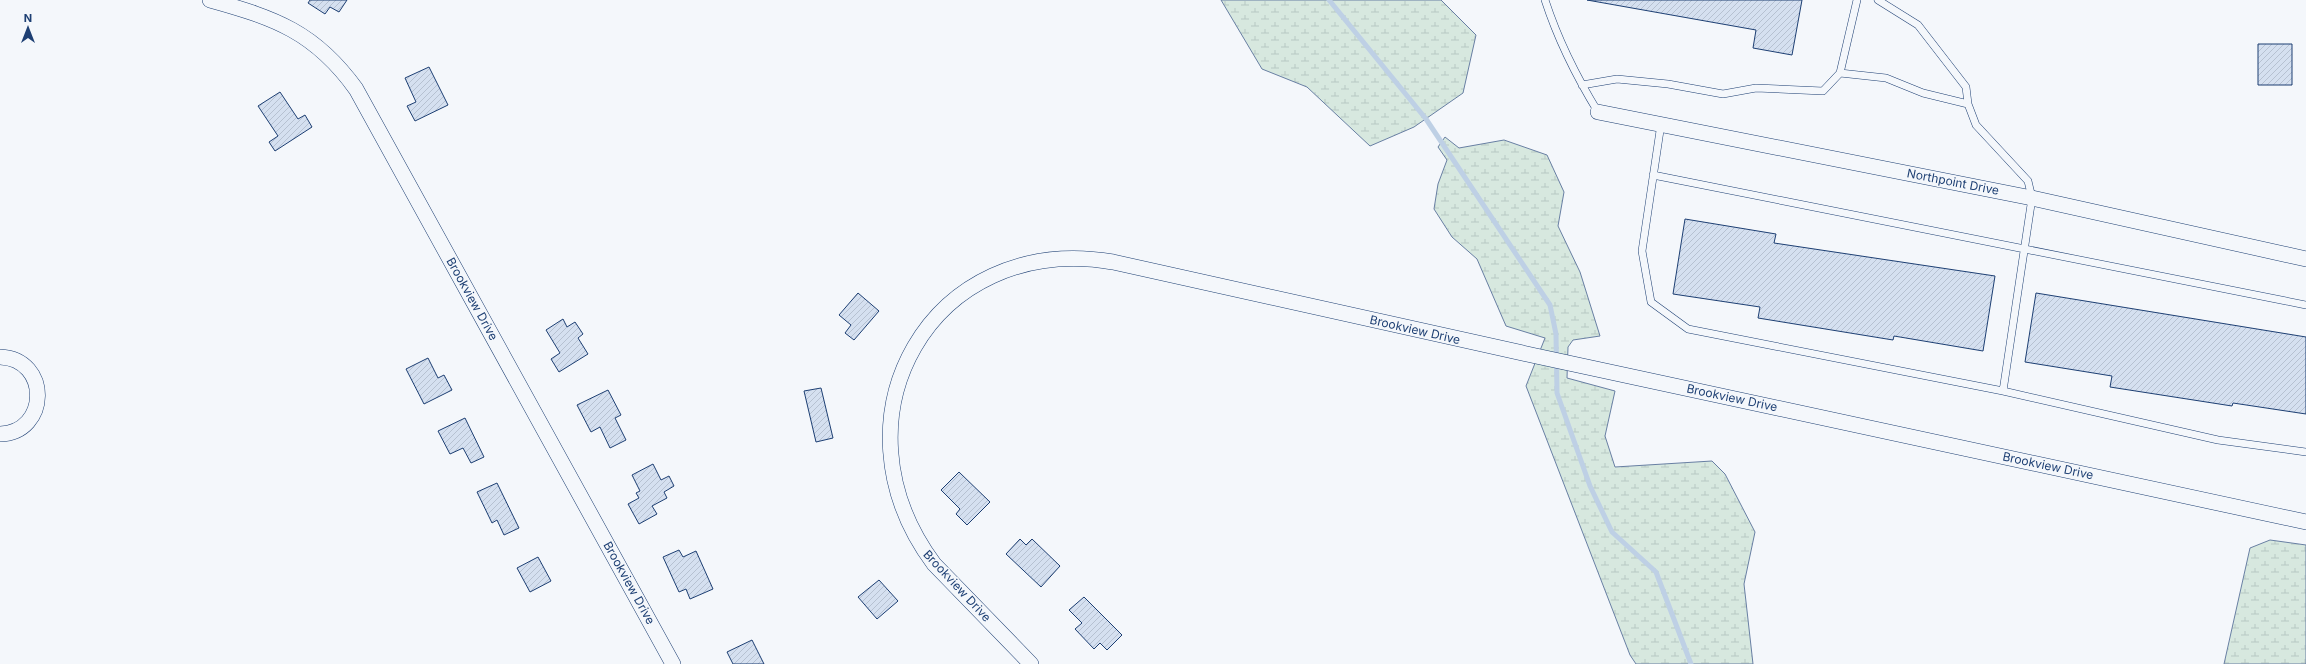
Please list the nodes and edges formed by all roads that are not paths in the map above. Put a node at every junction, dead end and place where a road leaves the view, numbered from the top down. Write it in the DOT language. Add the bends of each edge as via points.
graph roads {
  1 [pos="210,0"];
  2 [pos="1545,0"];
  3 [pos="1857,0"];
  4 [pos="1878,0"];
  5 [pos="1840,73"];
  6 [pos="1582,85"];
  7 [pos="1968,104"];
  8 [pos="1598,112"];
  9 [pos="1661,124"];
  10 [pos="1653,175"];
  11 [pos="2032,198"];
  12 [pos="2024,248"];
  13 [pos="2306,259"];
  14 [pos="2306,305"];
  15 [pos="0,357"];
  16 [pos="2002,392"];
  17 [pos="0,434"];
  18 [pos="2306,452"];
  19 [pos="2306,522"];
  20 [pos="673,664"];
  21 [pos="1031,664"];
  1 -- 20 [label="street, Brookview Drive" via="275,20 301,34 341,68 356,89"];
  2 -- 6 [label="lane" via="1555,30"];
  3 -- 5 [label="lane"];
  4 -- 7 [label="lane" via="1918,25 1966,87"];
  5 -- 6 [label="lane" via="1823,91 1756,88 1723,94 1668,84 1618,79"];
  5 -- 7 [label="lane" via="1886,78 1923,93"];
  6 -- 8 [label="lane"];
  7 -- 11 [label="lane" via="1976,125 2028,181"];
  8 -- 9 [label="street, Northpoint Drive"];
  9 -- 10 [label="lane"];
  9 -- 11 [label="street, Northpoint Drive"];
  10 -- 12 [label="lane" via="1896,225"];
  10 -- 16 [label="lane" via="1642,251 1651,302 1688,329"];
  11 -- 12 [label="lane"];
  11 -- 13 [label="street, Northpoint Drive"];
  12 -- 14 [label="lane"];
  12 -- 16 [label="lane"];
  15 -- 17 [label="street" via="13,359 32,373 37,385 38,398 35,411 28,422 18,430"];
  16 -- 18 [label="lane" via="2218,440"];
  19 -- 21 [label="street, Brookview Drive" via="1094,259 1055,258 1017,266 982,281 936,317 914,348 902,371 893,402 889,440 890,460 899,497 923,550"];
}
